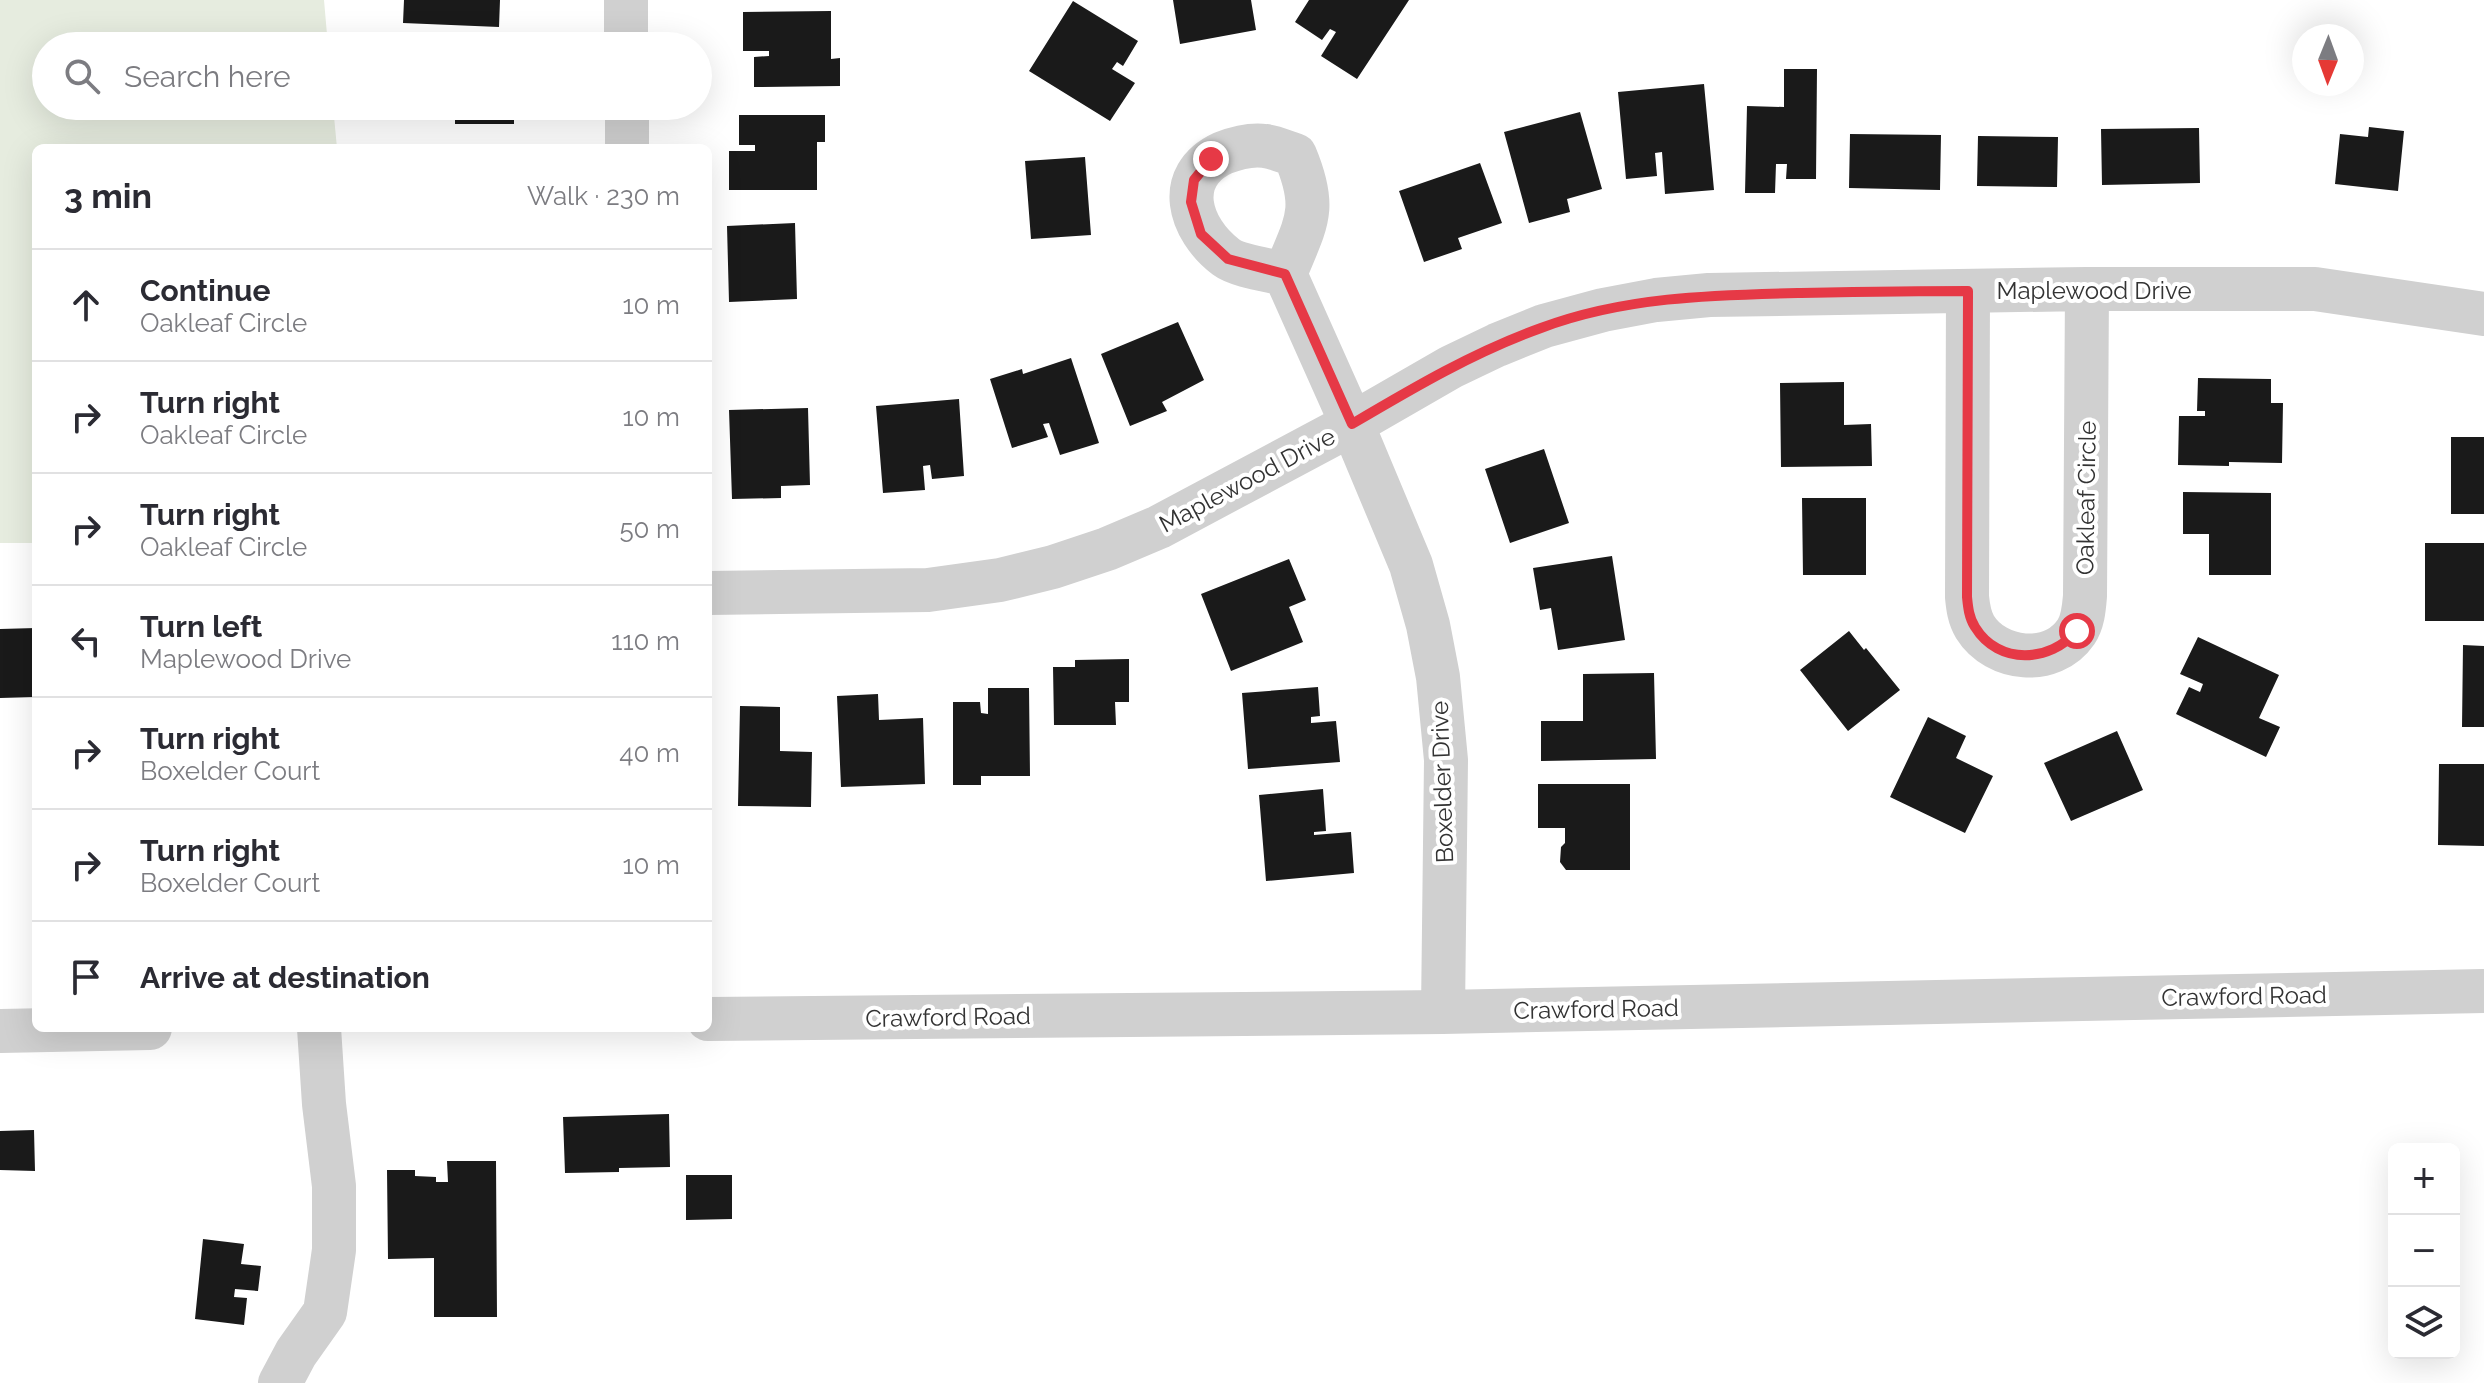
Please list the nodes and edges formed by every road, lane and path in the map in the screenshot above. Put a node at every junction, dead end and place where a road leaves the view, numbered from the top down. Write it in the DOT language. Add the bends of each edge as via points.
graph roads {
  1 [pos="626,0"];
  2 [pos="626,32"];
  3 [pos="627,120"];
  4 [pos="627,144"];
  5 [pos="1285,274"];
  6 [pos="2087,289"];
  7 [pos="1968,291"];
  8 [pos="2484,314"];
  9 [pos="1352,424"];
  10 [pos="712,593"];
  11 [pos="2484,991"];
  12 [pos="1443,1012"];
  13 [pos="712,1019"];
  14 [pos="32,1030"];
  15 [pos="0,1031"];
  16 [pos="319,1032"];
  17 [pos="280,1383"];
  1 -- 2 [label="street"];
  3 -- 4 [label="street"];
  5 -- 9 [label="street, Boxelder Drive"];
  6 -- 7 [label="street, Maplewood Drive"];
  6 -- 7 [label="street, Oakleaf Circle" via="2082,618 2066,643 2022,656 1983,637 1968,605"];
  6 -- 8 [label="street, Maplewood Drive" via="2315,289"];
  7 -- 9 [label="street, Maplewood Drive" via="1709,295 1603,310 1497,345"];
  9 -- 10 [label="street, Maplewood Drive" via="1159,527 1053,567 928,590"];
  9 -- 12 [label="street, Boxelder Drive" via="1411,565 1438,677 1446,760"];
  11 -- 12 [label="street, Crawford Road"];
  12 -- 13 [label="street, Crawford Road"];
  14 -- 15 [label="street"];
  16 -- 17 [label="street" via="334,1186 334,1250 325,1312"];
}
